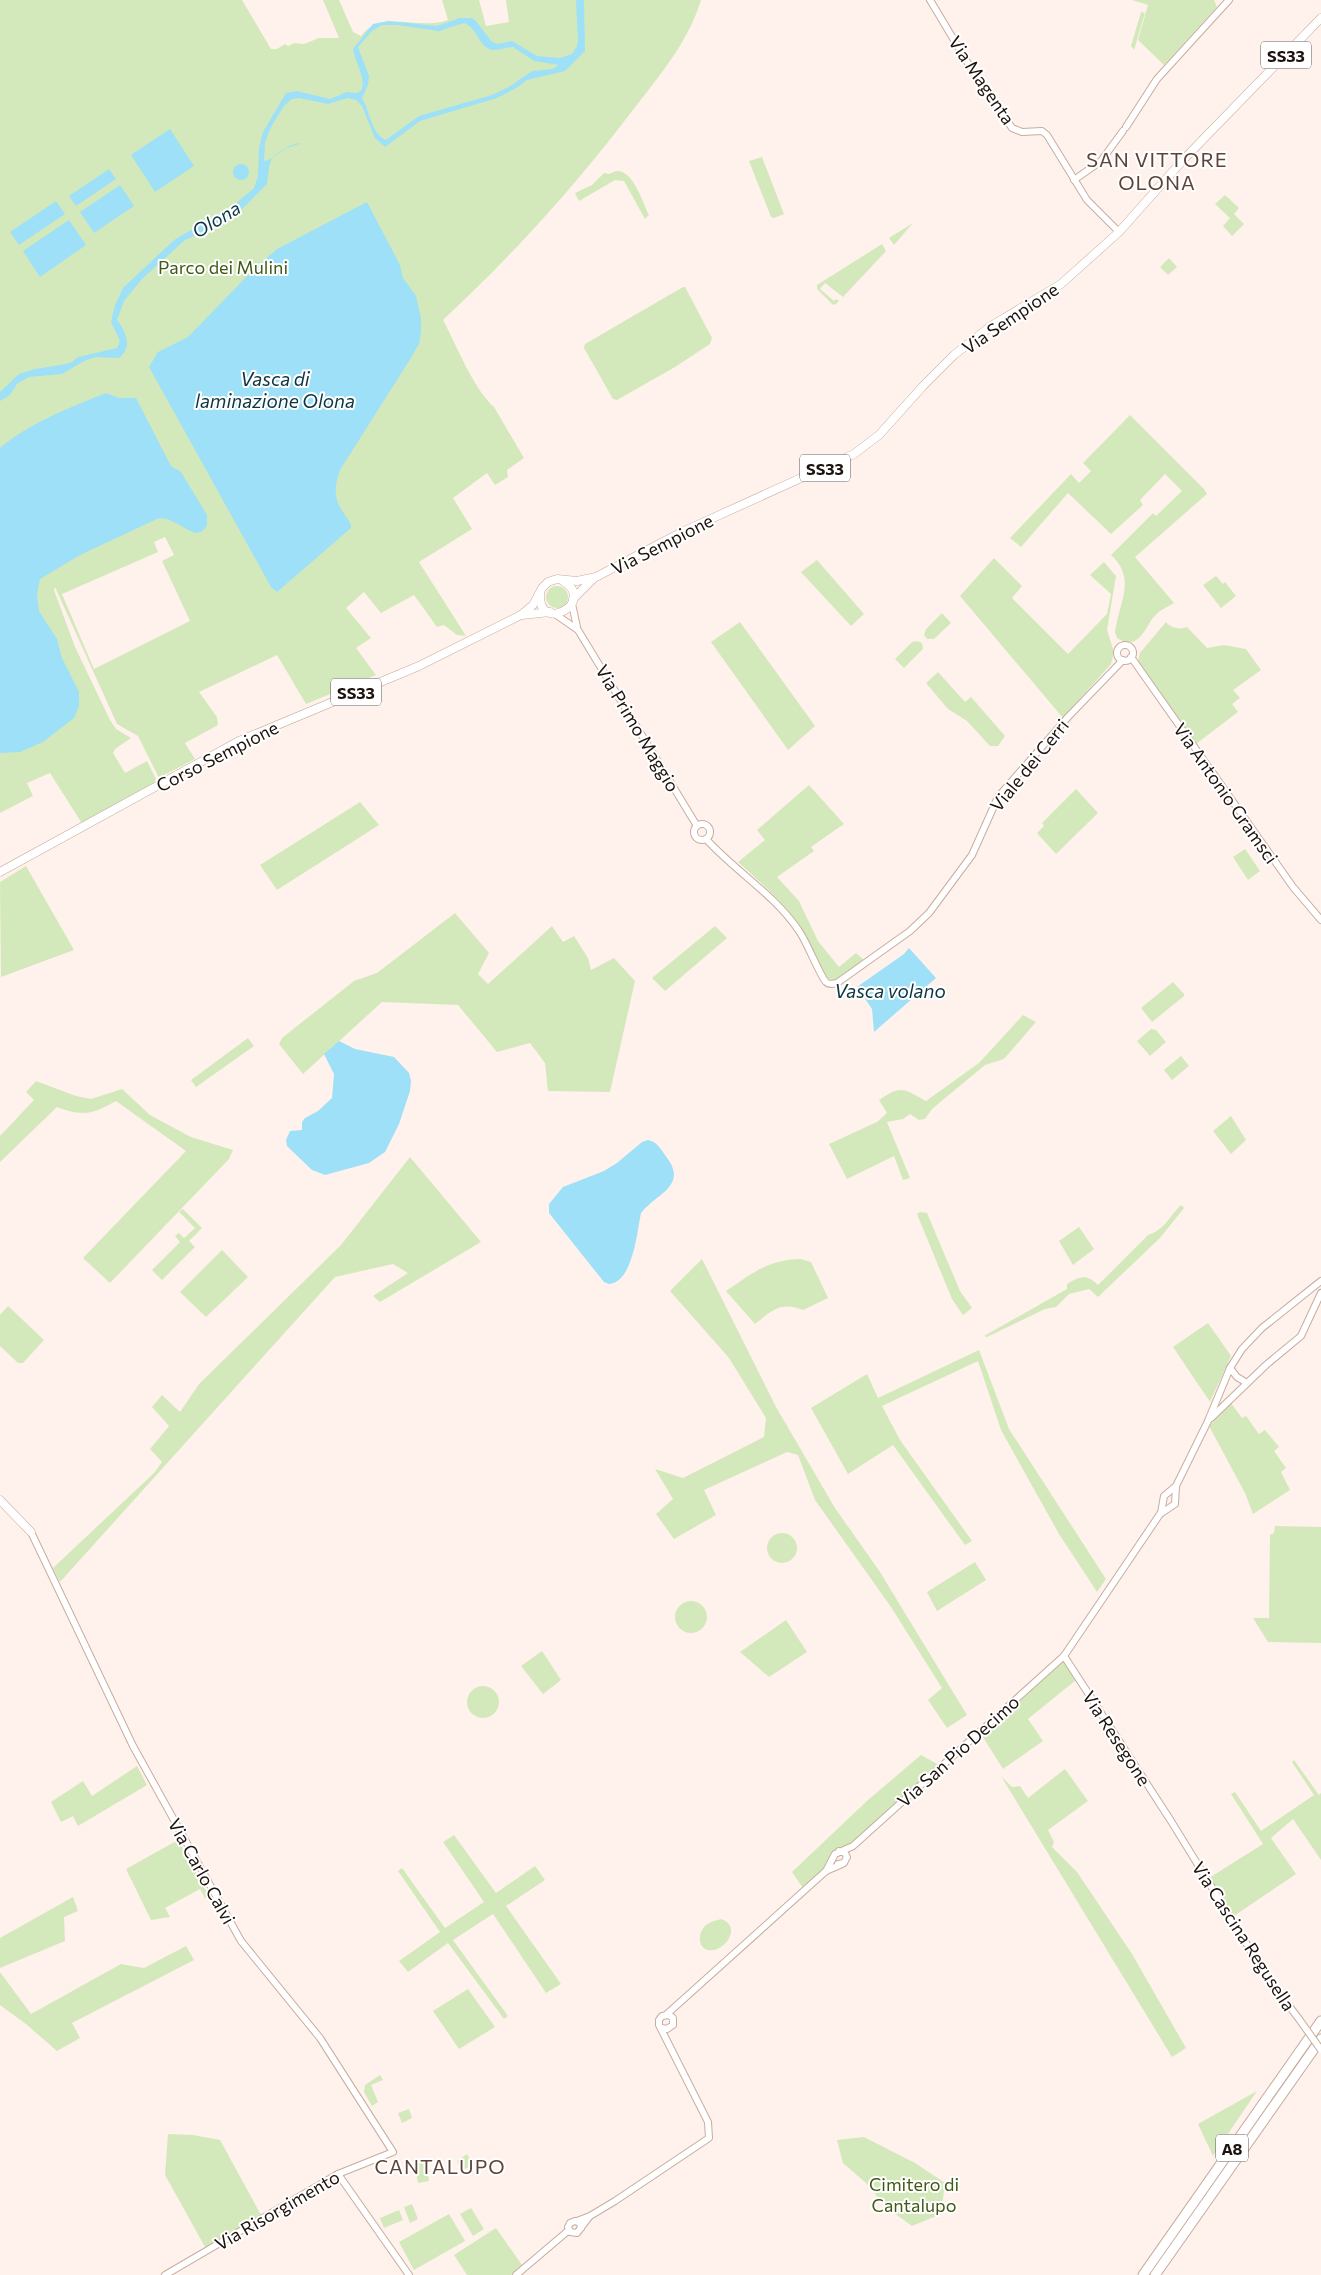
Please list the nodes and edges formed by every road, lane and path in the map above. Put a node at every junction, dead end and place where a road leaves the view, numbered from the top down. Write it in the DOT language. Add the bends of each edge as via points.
graph roads {
  1 [pos="930,0"];
  2 [pos="1229,0"];
  3 [pos="1321,18"];
  4 [pos="1074,180"];
  5 [pos="1119,232"];
  6 [pos="596,577"];
  7 [pos="562,580"];
  8 [pos="540,592"];
  9 [pos="573,601"];
  10 [pos="552,613"];
  11 [pos="522,615"];
  12 [pos="578,630"];
  13 [pos="1117,664"];
  14 [pos="697,826"];
  15 [pos="706,839"];
  16 [pos="0,872"];
  17 [pos="1321,920"];
  18 [pos="840,982"];
  19 [pos="1321,1282"];
  20 [pos="1313,1287"];
  21 [pos="1321,1293"];
  22 [pos="1230,1368"];
  23 [pos="1247,1383"];
  24 [pos="1208,1421"];
  25 [pos="1176,1486"];
  26 [pos="1168,1493"];
  27 [pos="1176,1497"];
  28 [pos="0,1500"];
  29 [pos="1166,1505"];
  30 [pos="31,1532"];
  31 [pos="1064,1656"];
  32 [pos="1171,1821"];
  33 [pos="853,1846"];
  34 [pos="836,1853"];
  35 [pos="844,1862"];
  36 [pos="826,1871"];
  37 [pos="670,2016"];
  38 [pos="1321,2021"];
  39 [pos="671,2027"];
  40 [pos="662,2028"];
  41 [pos="1321,2038"];
  42 [pos="670,2045"];
  43 [pos="1321,2050"];
  44 [pos="393,2152"];
  45 [pos="338,2174"];
  46 [pos="590,2216"];
  47 [pos="577,2221"];
  48 [pos="581,2228"];
  49 [pos="569,2230"];
  50 [pos="165,2275"];
  51 [pos="408,2275"];
  52 [pos="516,2275"];
  53 [pos="1143,2275"];
  54 [pos="1155,2275"];
  1 -- 4 [label="street, Via Magenta" via="975,75 1012,128 1022,132 1042,131 1047,135"];
  2 -- 4 [label="street" via="1157,79 1101,161"];
  3 -- 5 [label="main road, Via Sempione / SS33" via="1183,160"];
  4 -- 5 [label="street, Via Magenta" via="1095,210"];
  5 -- 6 [label="main road, Via Sempione / SS33" via="1061,284 991,326 954,356 879,435 854,454 700,524"];
  6 -- 7 [label="main road, Via Sempione / SS33"];
  6 -- 9 [label="main road, Via Sempione / SS33"];
  7 -- 8 [label="main road, SS33" via="548,582"];
  7 -- 9 [label="main road" via="572,589"];
  8 -- 10 [label="main road" via="541,605"];
  8 -- 11 [label="main road, Corso Sempione / SS33" via="534,605"];
  9 -- 10 [label="main road, SS33" via="566,611"];
  9 -- 12 [label="street, Via Primo Maggio"];
  10 -- 11 [label="main road, Corso Sempione / SS33"];
  10 -- 12 [label="street, Via Primo Maggio"];
  11 -- 16 [label="main road, Corso Sempione / SS33" via="423,664 239,741"];
  12 -- 14 [label="street, Via Primo Maggio"];
  13 -- 17 [label="street, Via Antonio Gramsci" via="1127,659 1292,887"];
  13 -- 18 [label="street, Viale dei Cerri" via="998,797 972,855 929,913 910,931"];
  14 -- 15 [label="street, Via Primo Maggio" via="696,837"];
  14 -- 15 [label="street, Via Primo Maggio" via="704,824 708,827 710,832"];
  15 -- 18 [label="street, Via Primo Maggio" via="788,916 808,945 825,981 831,984"];
  19 -- 20 [label="street"];
  20 -- 21 [label="street"];
  20 -- 22 [label="street" via="1262,1328"];
  21 -- 23 [label="street" via="1302,1336"];
  22 -- 23 [label="street"];
  22 -- 24 [label="street"];
  23 -- 24 [label="street"];
  24 -- 25 [label="street"];
  25 -- 26 [label="street"];
  25 -- 27 [label="street"];
  26 -- 27 [label="street"];
  26 -- 29 [label="street" via="1164,1496"];
  27 -- 29 [label="street" via="1175,1504"];
  28 -- 30 [label="main road"];
  29 -- 31 [label="street, Via San Pio Decimo"];
  30 -- 44 [label="street, Via Carlo Calvi" via="134,1746 241,1941 320,2038"];
  31 -- 32 [label="street, Via Resegone"];
  31 -- 33 [label="street, Via San Pio Decimo"];
  32 -- 43 [label="street, Via Cascina Regusella, bridge" via="1267,1977"];
  33 -- 34 [label="street, Via San Pio Decimo"];
  33 -- 35 [label="street, Via San Pio Decimo"];
  34 -- 35 [label="street" via="835,1861"];
  34 -- 35 [label="street" via="845,1853"];
  34 -- 36 [label="street"];
  35 -- 36 [label="street"];
  36 -- 37 [label="street" via="682,2000"];
  37 -- 39 [label="street"];
  37 -- 40 [label="street" via="662,2016 659,2020"];
  38 -- 53 [label="highway, A8"];
  39 -- 40 [label="street"];
  39 -- 42 [label="street"];
  40 -- 42 [label="street"];
  41 -- 54 [label="highway, A8"];
  42 -- 46 [label="street" via="708,2122 710,2135 707,2141"];
  44 -- 45 [label="street, Via Risorgimento"];
  45 -- 50 [label="street, Via Risorgimento"];
  45 -- 51 [label="street"];
  46 -- 47 [label="street"];
  46 -- 48 [label="street"];
  47 -- 48 [label="street"];
  47 -- 49 [label="street" via="570,2223"];
  48 -- 49 [label="street" via="575,2233"];
  49 -- 52 [label="street"];
}
